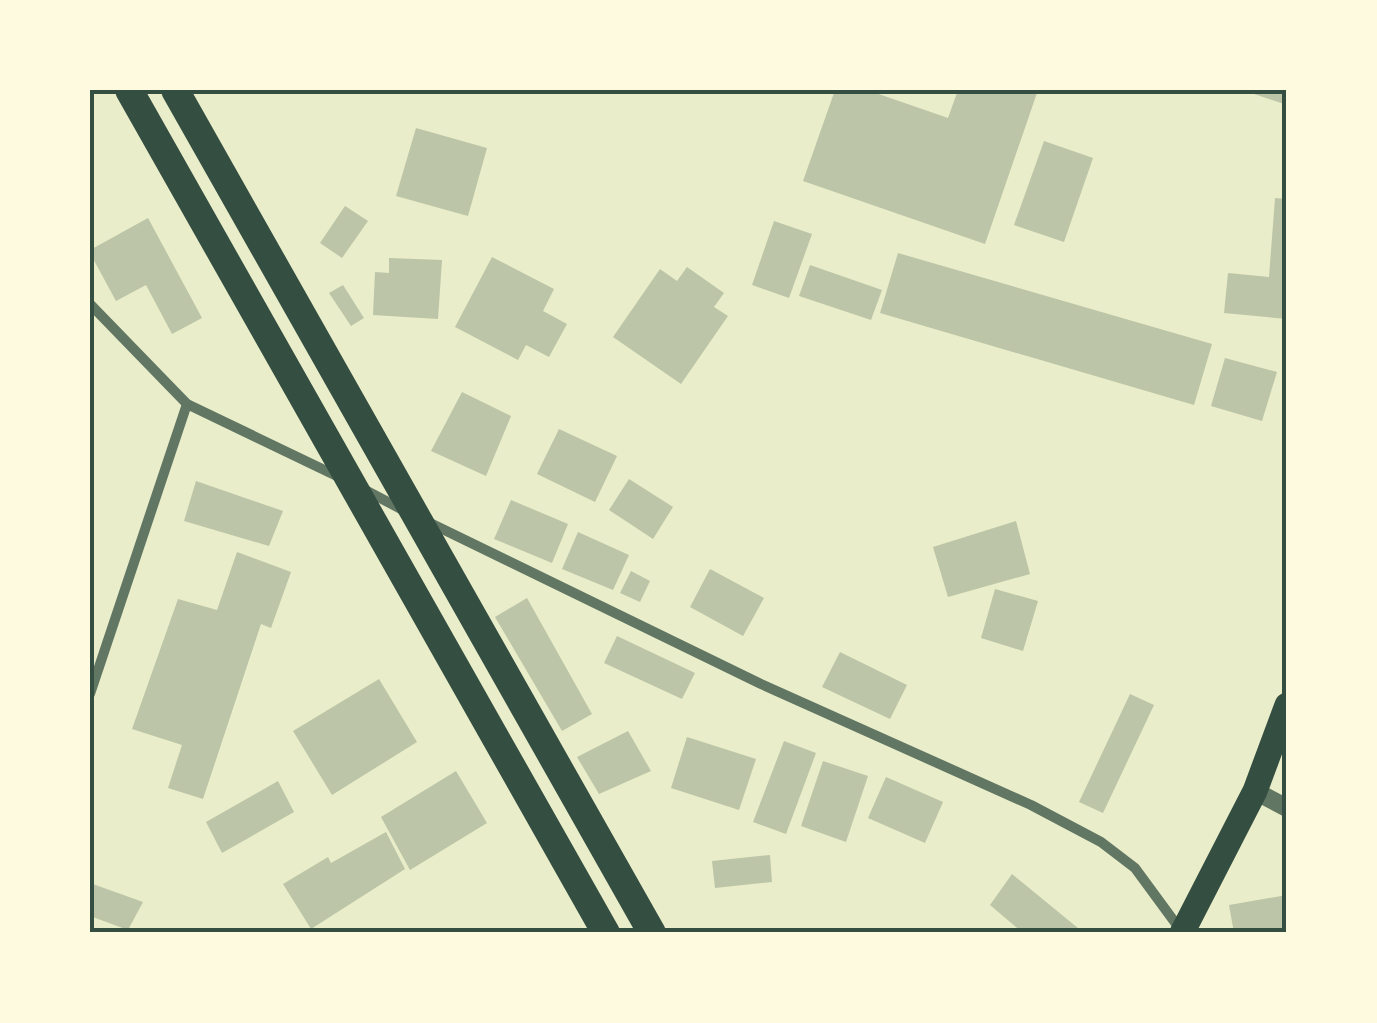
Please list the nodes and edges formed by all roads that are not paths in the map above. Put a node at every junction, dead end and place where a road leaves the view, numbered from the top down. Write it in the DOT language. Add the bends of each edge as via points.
graph roads {
  1 [pos="129,90"];
  2 [pos="175,90"];
  3 [pos="90,304"];
  4 [pos="188,404"];
  5 [pos="352,484"];
  6 [pos="418,517"];
  7 [pos="90,694"];
  8 [pos="1287,705"];
  9 [pos="1256,791"];
  10 [pos="1287,808"];
  11 [pos="606,933"];
  12 [pos="652,933"];
  13 [pos="1182,933"];
  1 -- 5 [label="highway"];
  2 -- 6 [label="highway"];
  3 -- 4 [label="street"];
  4 -- 5 [label="street"];
  4 -- 7 [label="street"];
  5 -- 6 [label="street"];
  5 -- 11 [label="highway"];
  6 -- 12 [label="highway"];
  6 -- 13 [label="street" via="1101,842 1134,868"];
  8 -- 9 [label="main road"];
  9 -- 10 [label="street"];
  9 -- 13 [label="main road"];
}
